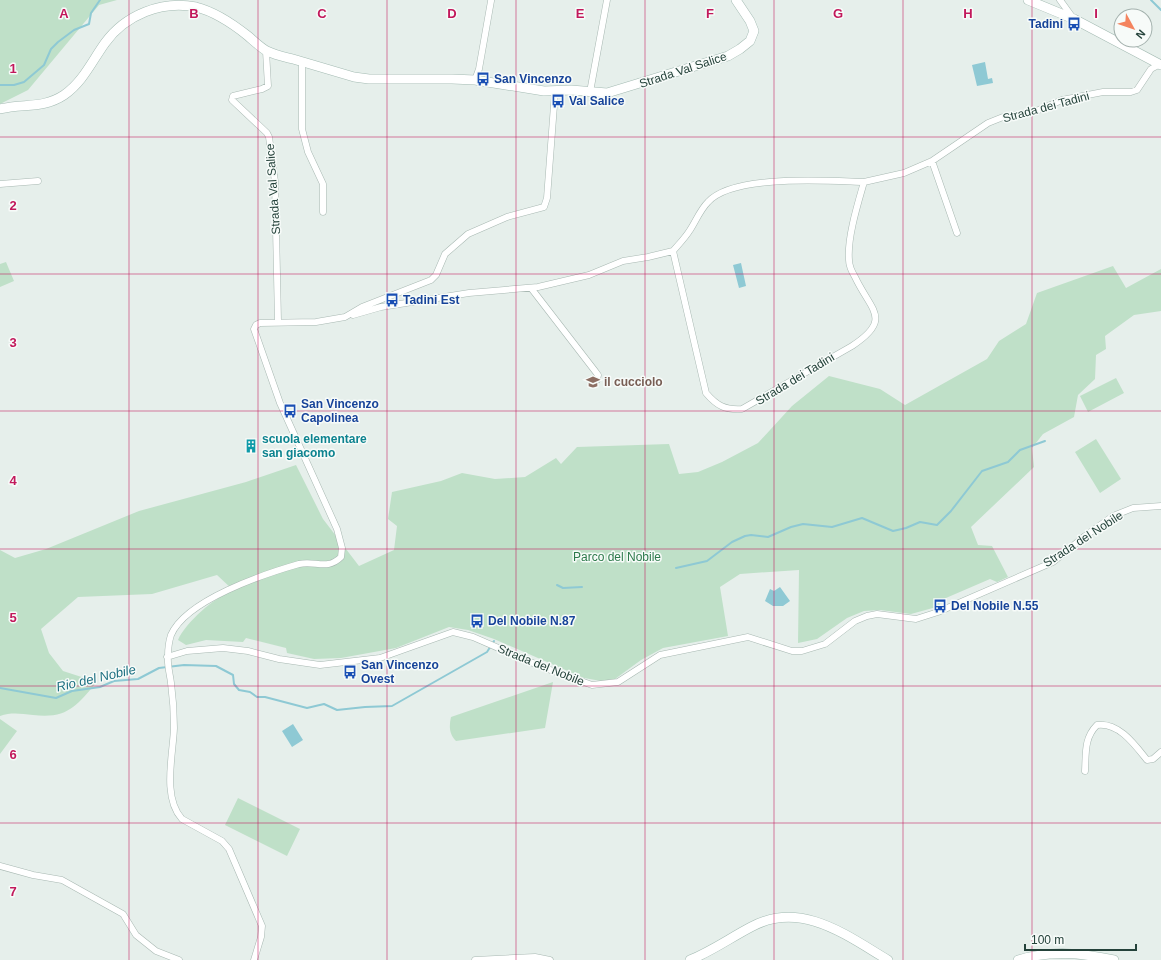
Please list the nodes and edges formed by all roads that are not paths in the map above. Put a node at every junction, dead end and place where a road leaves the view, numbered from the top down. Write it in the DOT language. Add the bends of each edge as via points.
graph roads {
  1 [pos="607,0"];
  2 [pos="736,0"];
  3 [pos="1028,0"];
  4 [pos="1060,0"];
  5 [pos="492,1"];
  6 [pos="1074,19"];
  7 [pos="266,51"];
  8 [pos="302,62"];
  9 [pos="1160,64"];
  10 [pos="475,80"];
  11 [pos="555,92"];
  12 [pos="590,92"];
  13 [pos="0,109"];
  14 [pos="932,161"];
  15 [pos="38,181"];
  16 [pos="864,182"];
  17 [pos="0,184"];
  18 [pos="323,212"];
  19 [pos="957,234"];
  20 [pos="672,251"];
  21 [pos="531,288"];
  22 [pos="346,317"];
  23 [pos="278,322"];
  24 [pos="597,380"];
  25 [pos="1161,506"];
  26 [pos="167,657"];
  27 [pos="1161,752"];
  28 [pos="1085,771"];
  29 [pos="0,866"];
  30 [pos="179,960"];
  31 [pos="254,960"];
  32 [pos="475,960"];
  33 [pos="550,960"];
  34 [pos="690,960"];
  35 [pos="888,960"];
  36 [pos="1018,960"];
  37 [pos="1114,960"];
  1 -- 12 [label="street"];
  2 -- 12 [label="street, Strada Val Salice" via="754,31 750,41 740,49 728,56 630,87 607,93"];
  3 -- 6 [label="street"];
  4 -- 6 [label="street"];
  5 -- 10 [label="street"];
  6 -- 9 [label="street"];
  7 -- 8 [label="street, Strada Val Salice"];
  7 -- 13 [label="street, Strada Val Salice" via="238,28 211,12 178,5 156,7 129,20 115,31 76,85 64,95 38,106"];
  7 -- 23 [label="street, Strada Val Salice" via="268,86 233,96 232,100 269,137 274,182"];
  8 -- 10 [label="street, Strada Val Salice" via="369,79"];
  8 -- 18 [label="street" via="302,129 308,152 323,184"];
  9 -- 14 [label="street, Strada dei Tadini" via="1151,69 1137,90 1103,92 1062,100 1034,112 1003,117 988,123"];
  10 -- 11 [label="street, Strada Val Salice"];
  11 -- 12 [label="street, Strada Val Salice"];
  11 -- 22 [label="street" via="547,198 544,207 508,217 468,234 446,254 431,280 362,307"];
  14 -- 16 [label="street, Strada dei Tadini" via="904,173"];
  14 -- 19 [label="street"];
  15 -- 17 [label="street"];
  16 -- 20 [label="street, Strada dei Tadini" via="767,182 722,191 708,201 691,229"];
  16 -- 20 [label="street, Strada dei Tadini" via="849,247 849,260 857,281 877,316 876,324 865,338 742,409 730,410 720,407 706,393"];
  20 -- 21 [label="street" via="648,258 623,261 589,275"];
  21 -- 22 [label="street" via="469,293 381,307"];
  21 -- 24 [label="street" via="598,375"];
  22 -- 23 [label="street" via="316,322"];
  23 -- 26 [label="street" via="256,325 256,338 280,403 337,529 342,548 341,557 330,565 302,564 265,574 221,592 182,621 172,634"];
  25 -- 26 [label="street, Strada del Nobile" via="1134,508 1113,516 1053,562 938,612 916,619 878,614 867,616 855,621 825,644 802,652 748,637 660,656 618,682 592,685 453,632 380,658 320,665 223,648 187,651"];
  26 -- 31 [label="street" via="173,700 174,729 170,776 174,804 182,819 222,840 229,849 262,926 262,937"];
  27 -- 28 [label="street" via="1153,759 1147,760 1129,738 1105,724 1097,725 1086,742"];
  29 -- 30 [label="street" via="62,880 123,914 136,935 156,951"];
  32 -- 33 [label="street" via="535,957"];
  34 -- 35 [label="street" via="710,952 764,921 791,916 828,926"];
  36 -- 37 [label="street" via="1033,955 1076,953"];
}
